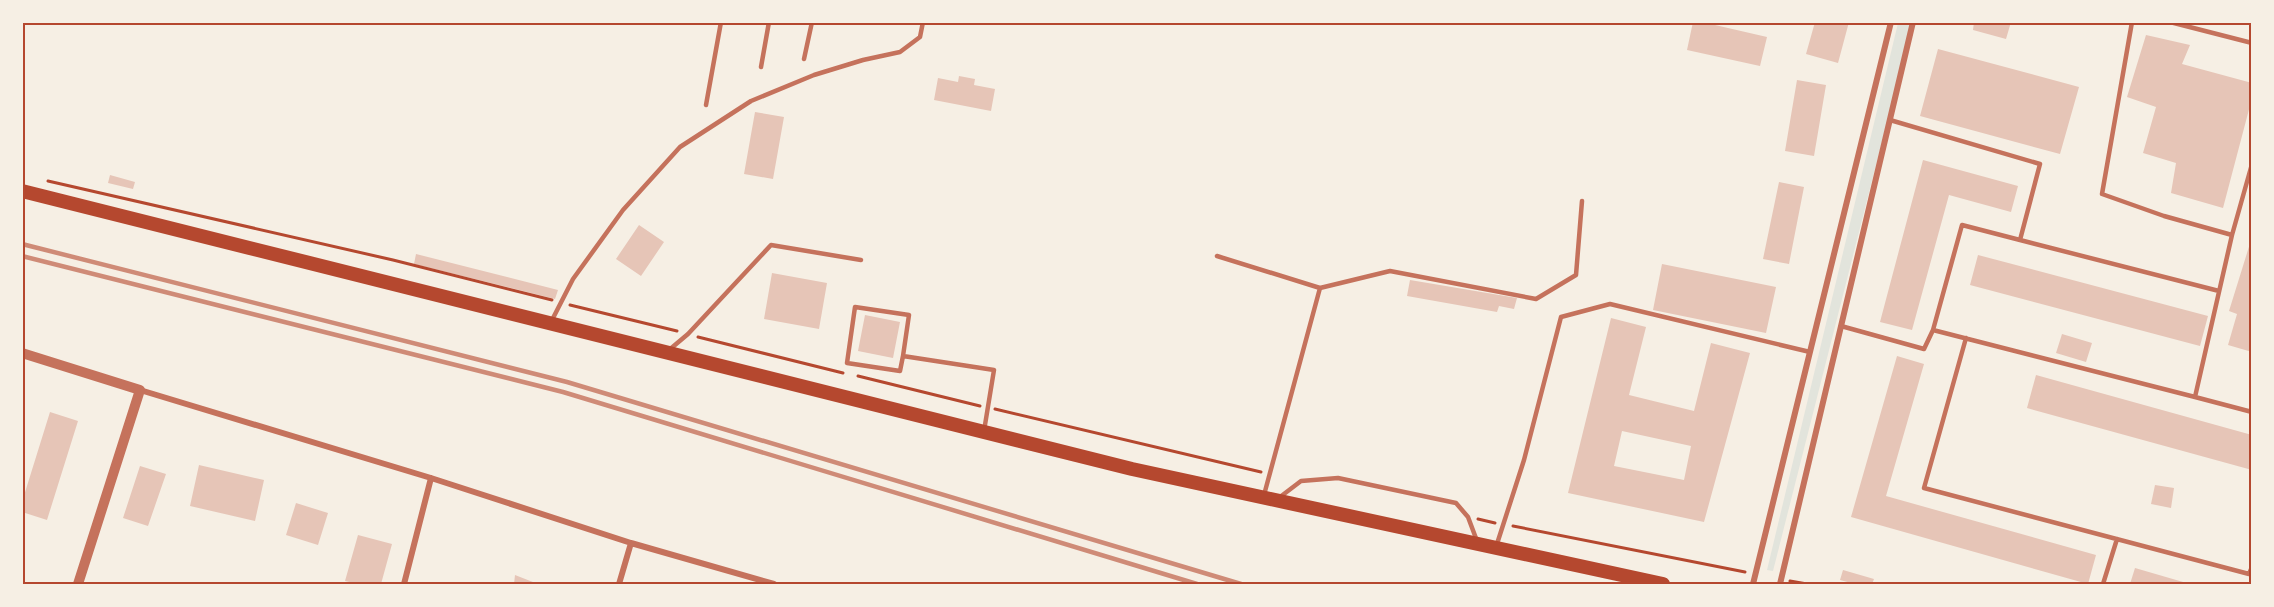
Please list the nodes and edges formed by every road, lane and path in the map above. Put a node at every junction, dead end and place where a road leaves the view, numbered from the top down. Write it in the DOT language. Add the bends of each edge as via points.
graph roads {
  1 [pos="721,22"];
  2 [pos="769,22"];
  3 [pos="812,22"];
  4 [pos="923,22"];
  5 [pos="1891,22"];
  6 [pos="1913,22"];
  7 [pos="2132,22"];
  8 [pos="2170,22"];
  9 [pos="2252,43"];
  10 [pos="804,59"];
  11 [pos="761,67"];
  12 [pos="706,105"];
  13 [pos="1890,120"];
  14 [pos="2252,164"];
  15 [pos="43,180"];
  16 [pos="22,191"];
  17 [pos="1582,201"];
  18 [pos="2232,235"];
  19 [pos="2020,240"];
  20 [pos="1217,256"];
  21 [pos="861,260"];
  22 [pos="1320,288"];
  23 [pos="2219,291"];
  24 [pos="561,302"];
  25 [pos="549,324"];
  26 [pos="1841,326"];
  27 [pos="1933,330"];
  28 [pos="688,334"];
  29 [pos="1966,338"];
  30 [pos="1810,352"];
  31 [pos="22,353"];
  32 [pos="664,354"];
  33 [pos="903,356"];
  34 [pos="140,390"];
  35 [pos="2195,397"];
  36 [pos="988,407"];
  37 [pos="2252,412"];
  38 [pos="984,434"];
  39 [pos="1270,474"];
  40 [pos="431,478"];
  41 [pos="1269,499"];
  42 [pos="1468,517"];
  43 [pos="1503,524"];
  44 [pos="2117,539"];
  45 [pos="631,543"];
  46 [pos="1478,544"];
  47 [pos="1496,548"];
  48 [pos="2252,567"];
  49 [pos="1755,574"];
  50 [pos="1780,582"];
  51 [pos="78,585"];
  52 [pos="404,585"];
  53 [pos="619,585"];
  54 [pos="774,585"];
  55 [pos="1663,585"];
  56 [pos="1753,585"];
  57 [pos="1808,585"];
  58 [pos="2103,585"];
  1 -- 12 [label="lane"];
  2 -- 11 [label="lane"];
  3 -- 10 [label="lane"];
  4 -- 24 [label="lane" via="920,38 900,52 814,75 751,101 680,147 623,210"];
  5 -- 30 [label="street"];
  6 -- 13 [label="street"];
  7 -- 18 [label="lane" via="2102,195"];
  8 -- 9 [label="lane"];
  13 -- 19 [label="lane" via="2040,164"];
  13 -- 26 [label="street"];
  14 -- 18 [label="lane"];
  15 -- 24 [label="path"];
  16 -- 25 [label="main road"];
  17 -- 22 [label="lane" via="1576,275 1536,299 1390,271"];
  18 -- 23 [label="lane"];
  19 -- 23 [label="lane"];
  19 -- 27 [label="lane" via="1962,225"];
  20 -- 22 [label="lane"];
  21 -- 28 [label="lane" via="771,245"];
  22 -- 39 [label="lane"];
  23 -- 35 [label="lane"];
  24 -- 25 [label="lane"];
  24 -- 28 [label="path"];
  25 -- 32 [label="main road"];
  26 -- 27 [label="lane" via="1923,349"];
  26 -- 50 [label="street"];
  27 -- 29 [label="lane"];
  28 -- 32 [label="lane"];
  28 -- 36 [label="path"];
  29 -- 35 [label="lane"];
  29 -- 44 [label="lane" via="1923,488"];
  30 -- 43 [label="lane" via="1610,304 1561,317"];
  30 -- 49 [label="street"];
  31 -- 34 [label="street"];
  32 -- 38 [label="main road"];
  33 -- 33 [label="lane" via="900,371 847,363 855,307 909,315"];
  33 -- 36 [label="lane" via="994,370"];
  34 -- 40 [label="street"];
  34 -- 51 [label="street"];
  35 -- 37 [label="lane"];
  36 -- 38 [label="lane"];
  36 -- 39 [label="path"];
  38 -- 41 [label="main road"];
  39 -- 41 [label="lane"];
  40 -- 45 [label="street"];
  40 -- 52 [label="street"];
  41 -- 42 [label="lane" via="1301,481 1338,478 1456,503"];
  41 -- 46 [label="main road"];
  42 -- 43 [label="path"];
  42 -- 46 [label="lane"];
  43 -- 47 [label="lane"];
  43 -- 49 [label="path"];
  44 -- 48 [label="lane" via="2250,574"];
  44 -- 58 [label="lane"];
  45 -- 53 [label="street"];
  45 -- 54 [label="street"];
  46 -- 47 [label="main road"];
  47 -- 55 [label="main road"];
  49 -- 56 [label="street"];
  50 -- 57 [label="path"];
}
